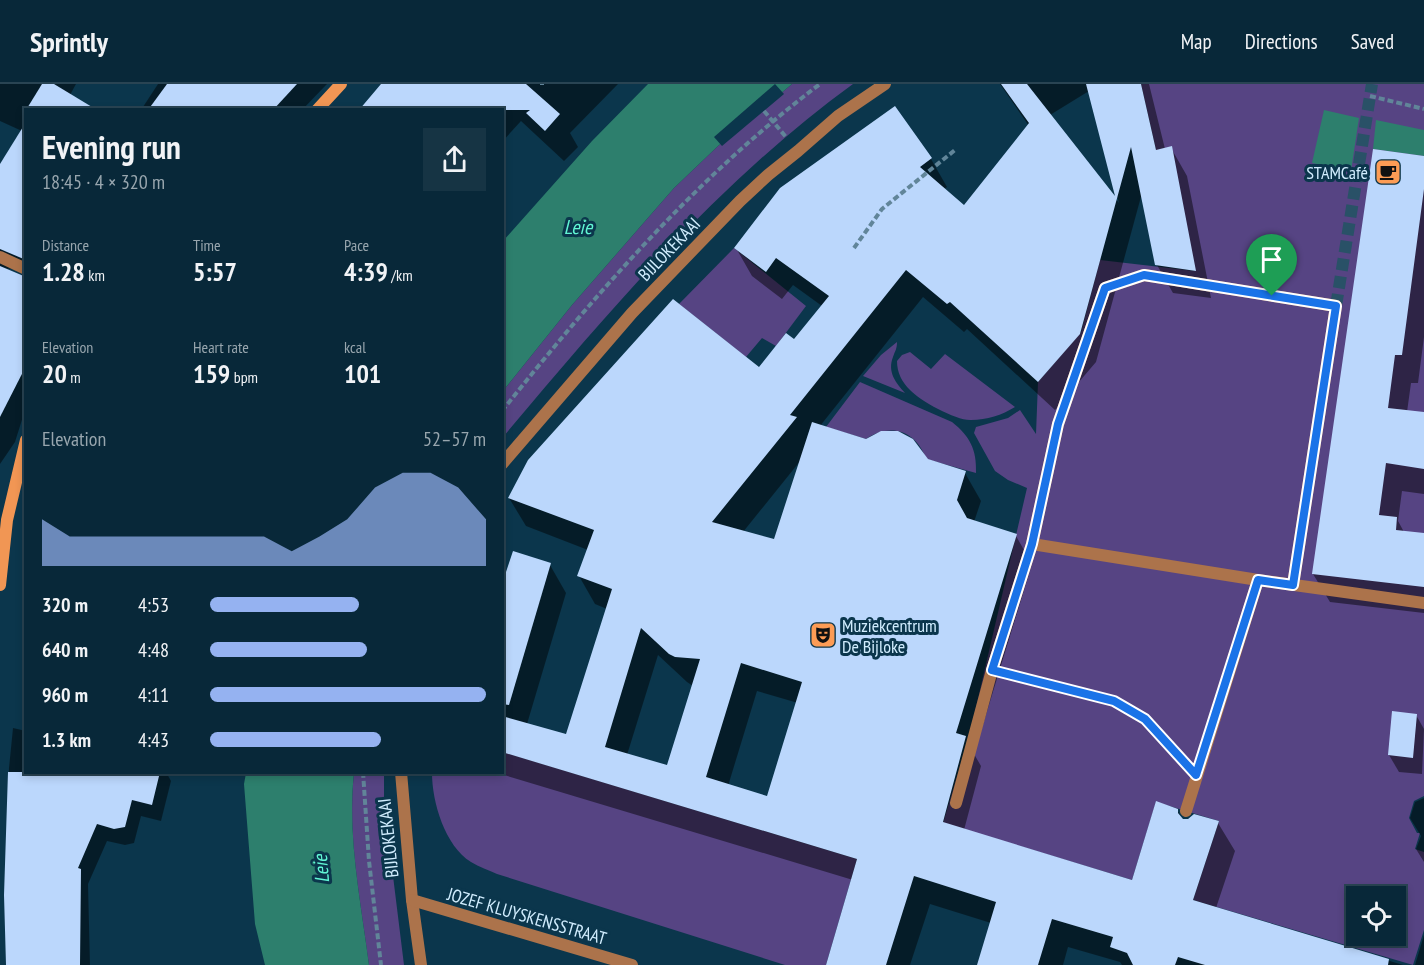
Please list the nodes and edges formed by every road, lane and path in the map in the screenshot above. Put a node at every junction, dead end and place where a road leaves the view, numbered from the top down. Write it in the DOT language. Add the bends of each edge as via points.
graph roads {
  1 [pos="341,84"];
  2 [pos="820,84"];
  3 [pos="885,84"];
  4 [pos="1370,96"];
  5 [pos="319,108"];
  6 [pos="1424,109"];
  7 [pos="764,111"];
  8 [pos="772,120"];
  9 [pos="955,150"];
  10 [pos="798,152"];
  11 [pos="854,248"];
  12 [pos="0,257"];
  13 [pos="24,267"];
  14 [pos="504,408"];
  15 [pos="24,448"];
  16 [pos="504,462"];
  17 [pos="1032,544"];
  18 [pos="1258,580"];
  19 [pos="0,585"];
  20 [pos="1293,585"];
  21 [pos="1424,603"];
  22 [pos="992,670"];
  23 [pos="363,774"];
  24 [pos="401,774"];
  25 [pos="1196,775"];
  26 [pos="956,803"];
  27 [pos="1186,811"];
  28 [pos="412,900"];
  29 [pos="381,965"];
  30 [pos="421,965"];
  31 [pos="632,965"];
  1 -- 5 [label="street"];
  2 -- 8 [label="path"];
  3 -- 10 [label="street, BIJLOKEKAAI" via="838,116"];
  4 -- 6 [label="path"];
  7 -- 8 [label="path"];
  8 -- 10 [label="path"];
  8 -- 14 [label="path" via="688,197 565,332"];
  9 -- 11 [label="path" via="882,209"];
  10 -- 16 [label="street, BIJLOKEKAAI" via="740,201 632,313"];
  12 -- 13 [label="street"];
  15 -- 19 [label="street" via="7,520"];
  17 -- 18 [label="street"];
  17 -- 20 [label="street" via="1058,424 1105,288 1144,275 1336,306"];
  17 -- 22 [label="street"];
  18 -- 20 [label="street"];
  18 -- 25 [label="street"];
  20 -- 21 [label="street"];
  22 -- 25 [label="path" via="1114,701 1145,719"];
  22 -- 26 [label="street"];
  23 -- 29 [label="path"];
  24 -- 28 [label="street, BIJLOKEKAAI"];
  25 -- 27 [label="street"];
  28 -- 30 [label="street, BIJLOKEKAAI"];
  28 -- 31 [label="street, JOZEF KLUYSKENSSTRAAT"];
}
